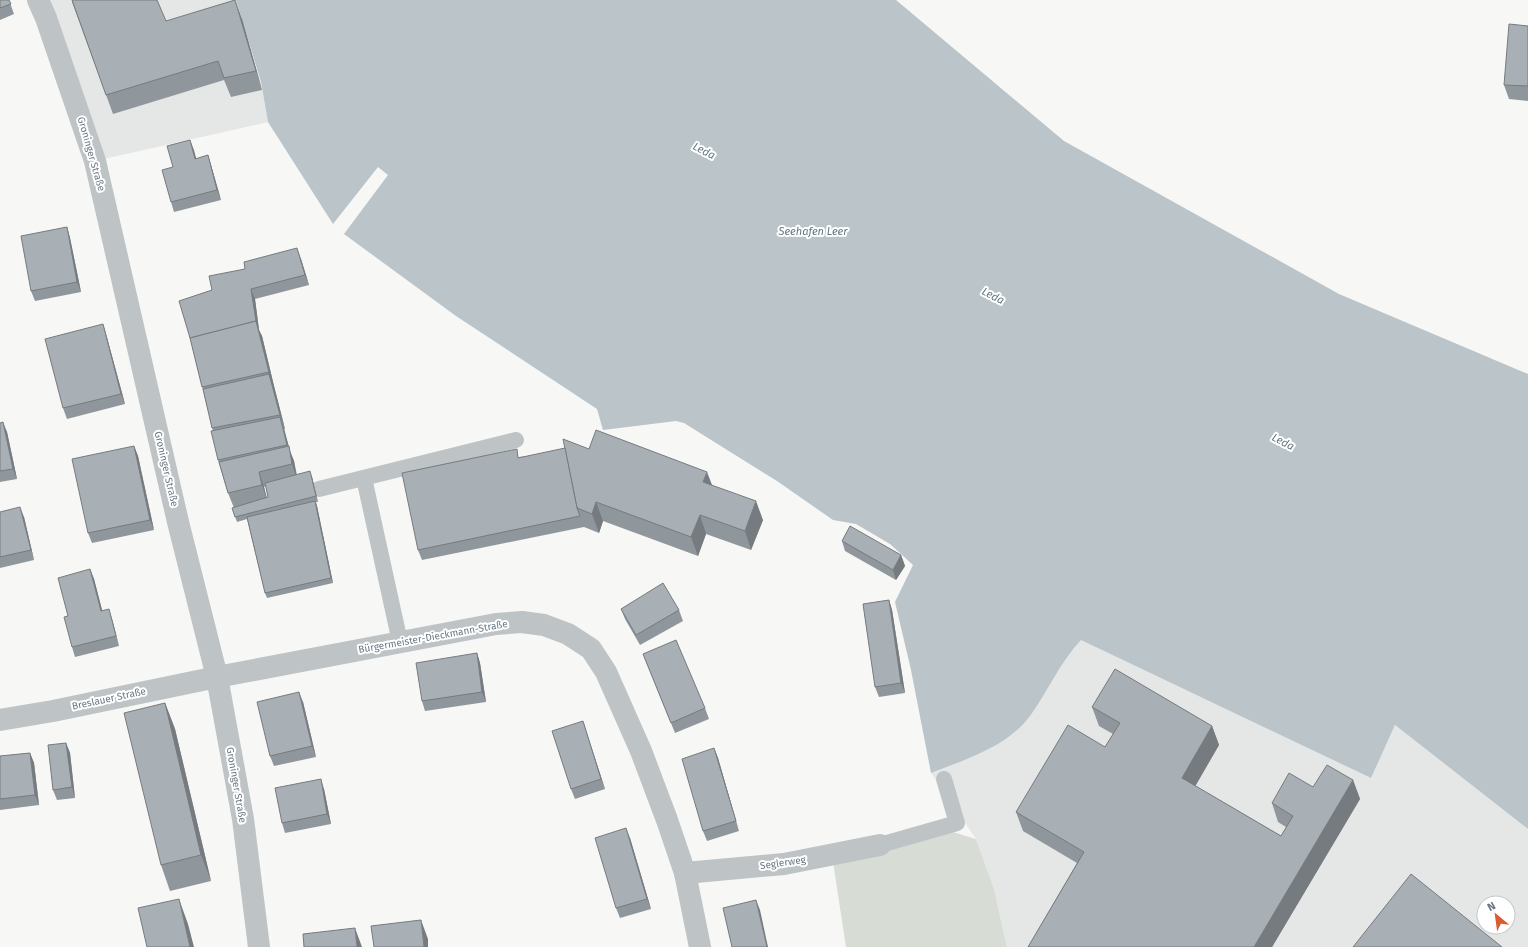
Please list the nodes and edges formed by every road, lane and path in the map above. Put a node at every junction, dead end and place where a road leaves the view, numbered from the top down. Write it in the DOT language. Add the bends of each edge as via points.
graph roads {
  1 [pos="38,0"];
  2 [pos="516,440"];
  3 [pos="364,478"];
  4 [pos="320,489"];
  5 [pos="400,642"];
  6 [pos="217,677"];
  7 [pos="0,720"];
  8 [pos="944,779"];
  9 [pos="880,845"];
  10 [pos="684,873"];
  11 [pos="259,947"];
  12 [pos="700,947"];
  1 -- 6 [label="street, Groninger Straße" via="95,161"];
  2 -- 3 [label="lane"];
  3 -- 4 [label="lane"];
  3 -- 5 [label="lane"];
  5 -- 6 [label="street, Bürgermeister-Dieckmann-Straße"];
  5 -- 10 [label="street, Bürgermeister-Dieckmann-Straße" via="496,624 522,622 544,624 568,634 591,650 606,672 623,707 667,820"];
  6 -- 7 [label="street, Breslauer Straße"];
  6 -- 11 [label="street, Groninger Straße" via="243,819"];
  8 -- 9 [label="lane" via="957,823"];
  9 -- 10 [label="street, Seglerweg" via="784,864"];
  10 -- 12 [label="street, Bürgermeister-Dieckmann-Straße"];
}
